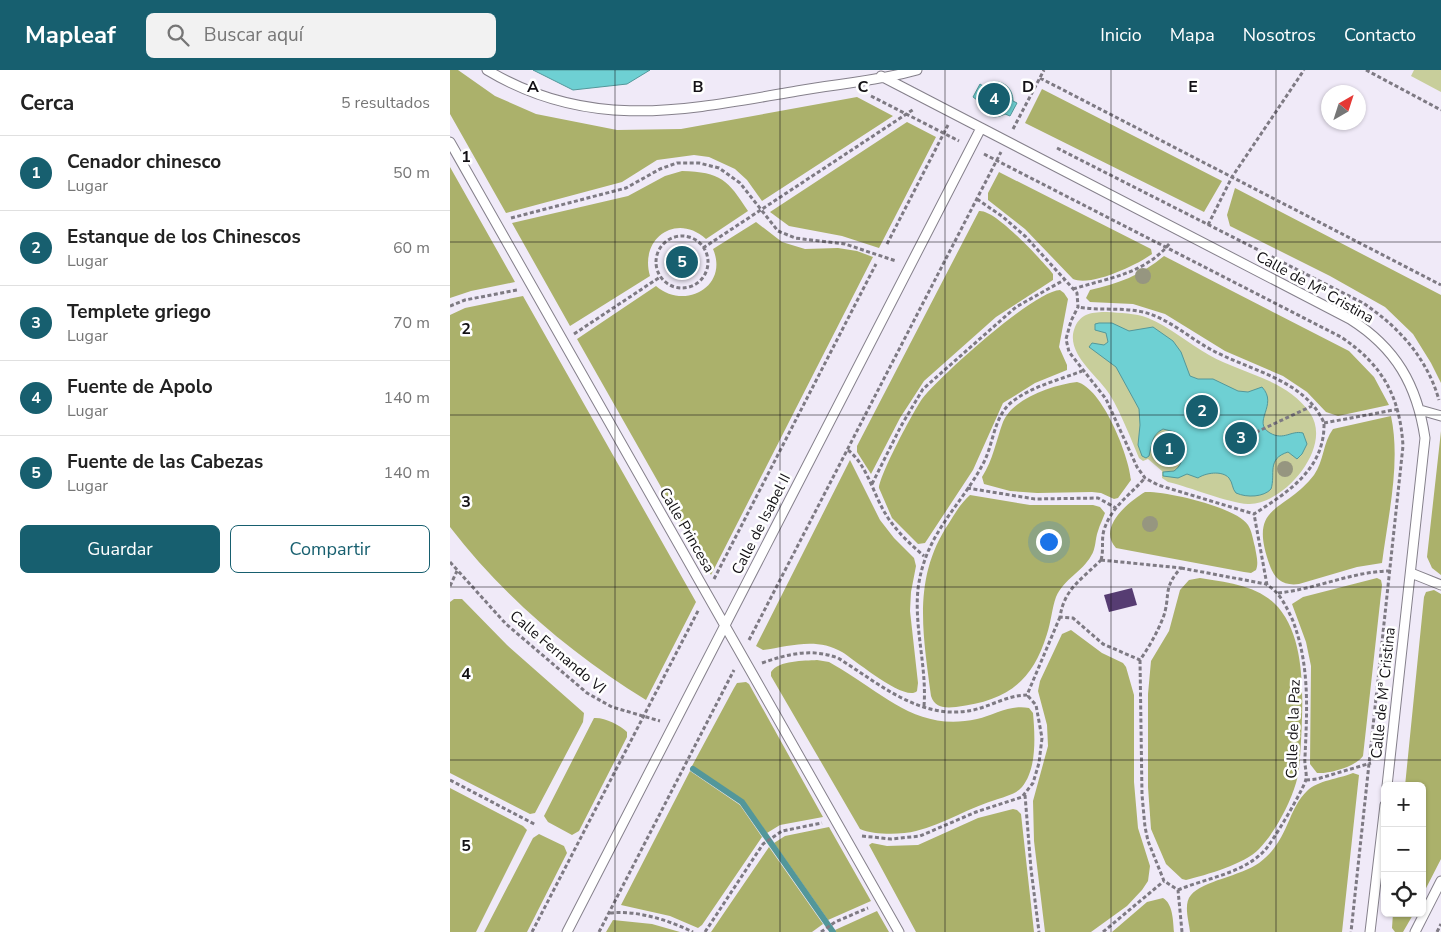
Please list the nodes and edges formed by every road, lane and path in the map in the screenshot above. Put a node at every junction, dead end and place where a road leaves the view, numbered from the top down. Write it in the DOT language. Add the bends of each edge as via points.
graph roads {
  1 [pos="487,70"];
  2 [pos="917,70"];
  3 [pos="1044,70"];
  4 [pos="1304,70"];
  5 [pos="1366,70"];
  6 [pos="881,76"];
  7 [pos="1040,78"];
  8 [pos="846,83"];
  9 [pos="927,100"];
  10 [pos="1441,110"];
  11 [pos="906,114"];
  12 [pos="954,114"];
  13 [pos="981,128"];
  14 [pos="944,133"];
  15 [pos="1006,141"];
  16 [pos="450,142"];
  17 [pos="971,147"];
  18 [pos="996,161"];
  19 [pos="1232,177"];
  20 [pos="977,199"];
  21 [pos="760,211"];
  22 [pos="496,222"];
  23 [pos="1177,229"];
  24 [pos="1201,241"];
  25 [pos="887,244"];
  26 [pos="703,248"];
  27 [pos="1165,248"];
  28 [pos="909,266"];
  29 [pos="660,277"];
  30 [pos="1064,280"];
  31 [pos="1441,284"];
  32 [pos="532,285"];
  33 [pos="1073,290"];
  34 [pos="450,306"];
  35 [pos="1078,307"];
  36 [pos="564,341"];
  37 [pos="1082,371"];
  38 [pos="1312,406"];
  39 [pos="1398,409"];
  40 [pos="1420,410"];
  41 [pos="1441,416"];
  42 [pos="1324,423"];
  43 [pos="1250,435"];
  44 [pos="848,450"];
  45 [pos="1145,478"];
  46 [pos="872,484"];
  47 [pos="967,488"];
  48 [pos="1116,508"];
  49 [pos="1254,514"];
  50 [pos="924,556"];
  51 [pos="1101,560"];
  52 [pos="450,562"];
  53 [pos="1181,568"];
  54 [pos="458,571"];
  55 [pos="1390,571"];
  56 [pos="1411,573"];
  57 [pos="1267,585"];
  58 [pos="1441,585"];
  59 [pos="450,586"];
  60 [pos="1277,593"];
  61 [pos="1060,618"];
  62 [pos="725,625"];
  63 [pos="742,655"];
  64 [pos="1140,660"];
  65 [pos="749,668"];
  66 [pos="1027,695"];
  67 [pos="924,706"];
  68 [pos="673,726"];
  69 [pos="1390,761"];
  70 [pos="1369,764"];
  71 [pos="450,780"];
  72 [pos="1306,780"];
  73 [pos="1387,782"];
  74 [pos="1025,794"];
  75 [pos="836,820"];
  76 [pos="536,824"];
  77 [pos="1382,827"];
  78 [pos="846,839"];
  79 [pos="1164,881"];
  80 [pos="1441,881"];
  81 [pos="1178,890"];
  82 [pos="882,902"];
  83 [pos="609,913"];
  84 [pos="1441,924"];
  85 [pos="567,932"];
  86 [pos="599,932"];
  87 [pos="693,932"];
  88 [pos="704,932"];
  89 [pos="821,932"];
  90 [pos="899,932"];
  91 [pos="1039,932"];
  92 [pos="1103,932"];
  93 [pos="1182,932"];
  94 [pos="1351,932"];
  95 [pos="1370,932"];
  96 [pos="1415,932"];
  97 [pos="1437,932"];
  1 -- 8 [label="lane" via="525,89 613,111 692,109"];
  2 -- 6 [label="lane"];
  3 -- 7 [label="path"];
  4 -- 19 [label="path"];
  5 -- 10 [label="path"];
  6 -- 8 [label="lane"];
  6 -- 9 [label="lane, Calle de Mª Cristina"];
  7 -- 15 [label="path"];
  7 -- 19 [label="path"];
  8 -- 11 [label="path"];
  9 -- 11 [label="path"];
  9 -- 12 [label="lane, Calle de Mª Cristina"];
  11 -- 14 [label="path"];
  11 -- 21 [label="path"];
  12 -- 13 [label="lane, Calle de Mª Cristina"];
  12 -- 14 [label="path"];
  13 -- 15 [label="lane, Calle de Mª Cristina"];
  13 -- 17 [label="lane, Calle de Isabel II"];
  14 -- 17 [label="path"];
  14 -- 25 [label="path"];
  15 -- 18 [label="path"];
  15 -- 23 [label="lane, Calle de Mª Cristina"];
  16 -- 22 [label="lane, Calle Princesa"];
  17 -- 18 [label="path"];
  17 -- 28 [label="lane, Calle de Isabel II"];
  18 -- 20 [label="path"];
  18 -- 27 [label="path"];
  19 -- 24 [label="path"];
  19 -- 31 [label="path"];
  20 -- 30 [label="path" via="1026,237"];
  20 -- 44 [label="path"];
  21 -- 22 [label="path" via="740,184 719,168 699,163 678,163 660,168 626,188"];
  21 -- 26 [label="path"];
  21 -- 28 [label="path" via="778,231 795,238 845,244 877,252"];
  22 -- 32 [label="lane, Calle Princesa"];
  23 -- 24 [label="lane, Calle de Mª Cristina"];
  23 -- 27 [label="path"];
  24 -- 40 [label="lane, Calle de Mª Cristina" via="1363,326 1393,356 1408,378"];
  26 -- 29 [label="path" via="707,269 694,285 673,287"];
  26 -- 29 [label="path" via="686,237 675,237 665,242 657,256 656,267"];
  27 -- 33 [label="path" via="1125,275"];
  27 -- 39 [label="path" via="1342,337 1360,350 1382,376"];
  28 -- 62 [label="lane, Calle de Isabel II"];
  29 -- 36 [label="path"];
  30 -- 33 [label="path"];
  30 -- 46 [label="path" via="1016,307 923,389"];
  32 -- 34 [label="path"];
  32 -- 36 [label="lane, Calle Princesa"];
  33 -- 35 [label="path" via="1077,293"];
  35 -- 37 [label="path" via="1066,339 1069,352"];
  35 -- 38 [label="path" via="1124,308 1159,318 1226,358 1289,386"];
  36 -- 62 [label="lane, Calle Princesa"];
  37 -- 45 [label="path" via="1113,412 1132,458"];
  37 -- 47 [label="path" via="1040,386 1006,407 984,460"];
  38 -- 42 [label="path"];
  38 -- 43 [label="path"];
  39 -- 40 [label="path" via="1410,407"];
  39 -- 42 [label="path"];
  39 -- 55 [label="path" via="1403,446"];
  40 -- 41 [label="lane"];
  40 -- 56 [label="lane, Calle de Mª Cristina" via="1425,438"];
  42 -- 49 [label="path" via="1320,448 1311,468 1287,492"];
  44 -- 46 [label="path"];
  44 -- 63 [label="path"];
  45 -- 48 [label="path"];
  45 -- 49 [label="path" via="1158,485"];
  46 -- 50 [label="path" via="892,524"];
  47 -- 48 [label="path" via="1035,499 1098,498"];
  47 -- 50 [label="path"];
  48 -- 51 [label="path" via="1105,528"];
  49 -- 57 [label="path"];
  50 -- 67 [label="path" via="917,607"];
  51 -- 53 [label="path"];
  51 -- 61 [label="path" via="1071,588 1065,597"];
  52 -- 54 [label="path, Calle Fernando VI"];
  53 -- 57 [label="path"];
  53 -- 64 [label="path" via="1168,584 1164,616"];
  54 -- 59 [label="path"];
  54 -- 68 [label="path, Calle Fernando VI" via="506,624 587,693 612,707"];
  55 -- 56 [label="path"];
  55 -- 60 [label="path" via="1366,572 1304,590"];
  55 -- 70 [label="path"];
  56 -- 58 [label="lane"];
  56 -- 69 [label="lane, Calle de Mª Cristina"];
  57 -- 60 [label="path, Calle de la Paz"];
  60 -- 72 [label="path, Calle de la Paz" via="1288,610 1305,662"];
  61 -- 64 [label="path" via="1073,618 1104,644"];
  61 -- 66 [label="path"];
  62 -- 63 [label="lane, Calle Princesa"];
  62 -- 68 [label="lane, Calle de Isabel II"];
  63 -- 65 [label="lane, Calle Princesa"];
  63 -- 83 [label="path"];
  64 -- 79 [label="path" via="1143,810 1148,841"];
  65 -- 67 [label="path" via="795,653 826,654 838,658 902,699"];
  65 -- 75 [label="lane, Calle Princesa"];
  66 -- 67 [label="path" via="964,712"];
  66 -- 74 [label="path" via="1036,705 1042,738 1033,783"];
  68 -- 85 [label="lane, Calle de Isabel II"];
  69 -- 70 [label="path"];
  69 -- 73 [label="lane, Calle de Mª Cristina"];
  70 -- 72 [label="path"];
  70 -- 94 [label="path"];
  71 -- 76 [label="path"];
  72 -- 81 [label="path, Calle de la Paz" via="1277,836 1265,851 1241,867"];
  74 -- 78 [label="path" via="920,836 891,839 863,835"];
  74 -- 91 [label="path"];
  75 -- 78 [label="lane, Calle Princesa"];
  75 -- 88 [label="path" via="791,828 775,834 763,844"];
  77 -- 95 [label="lane"];
  78 -- 82 [label="lane, Calle Princesa"];
  79 -- 81 [label="path"];
  79 -- 92 [label="path"];
  80 -- 96 [label="lane"];
  81 -- 93 [label="path"];
  82 -- 89 [label="path" via="835,922"];
  82 -- 90 [label="lane, Calle Princesa"];
  83 -- 86 [label="path"];
  83 -- 87 [label="path" via="663,919"];
  84 -- 97 [label="path"];
}
